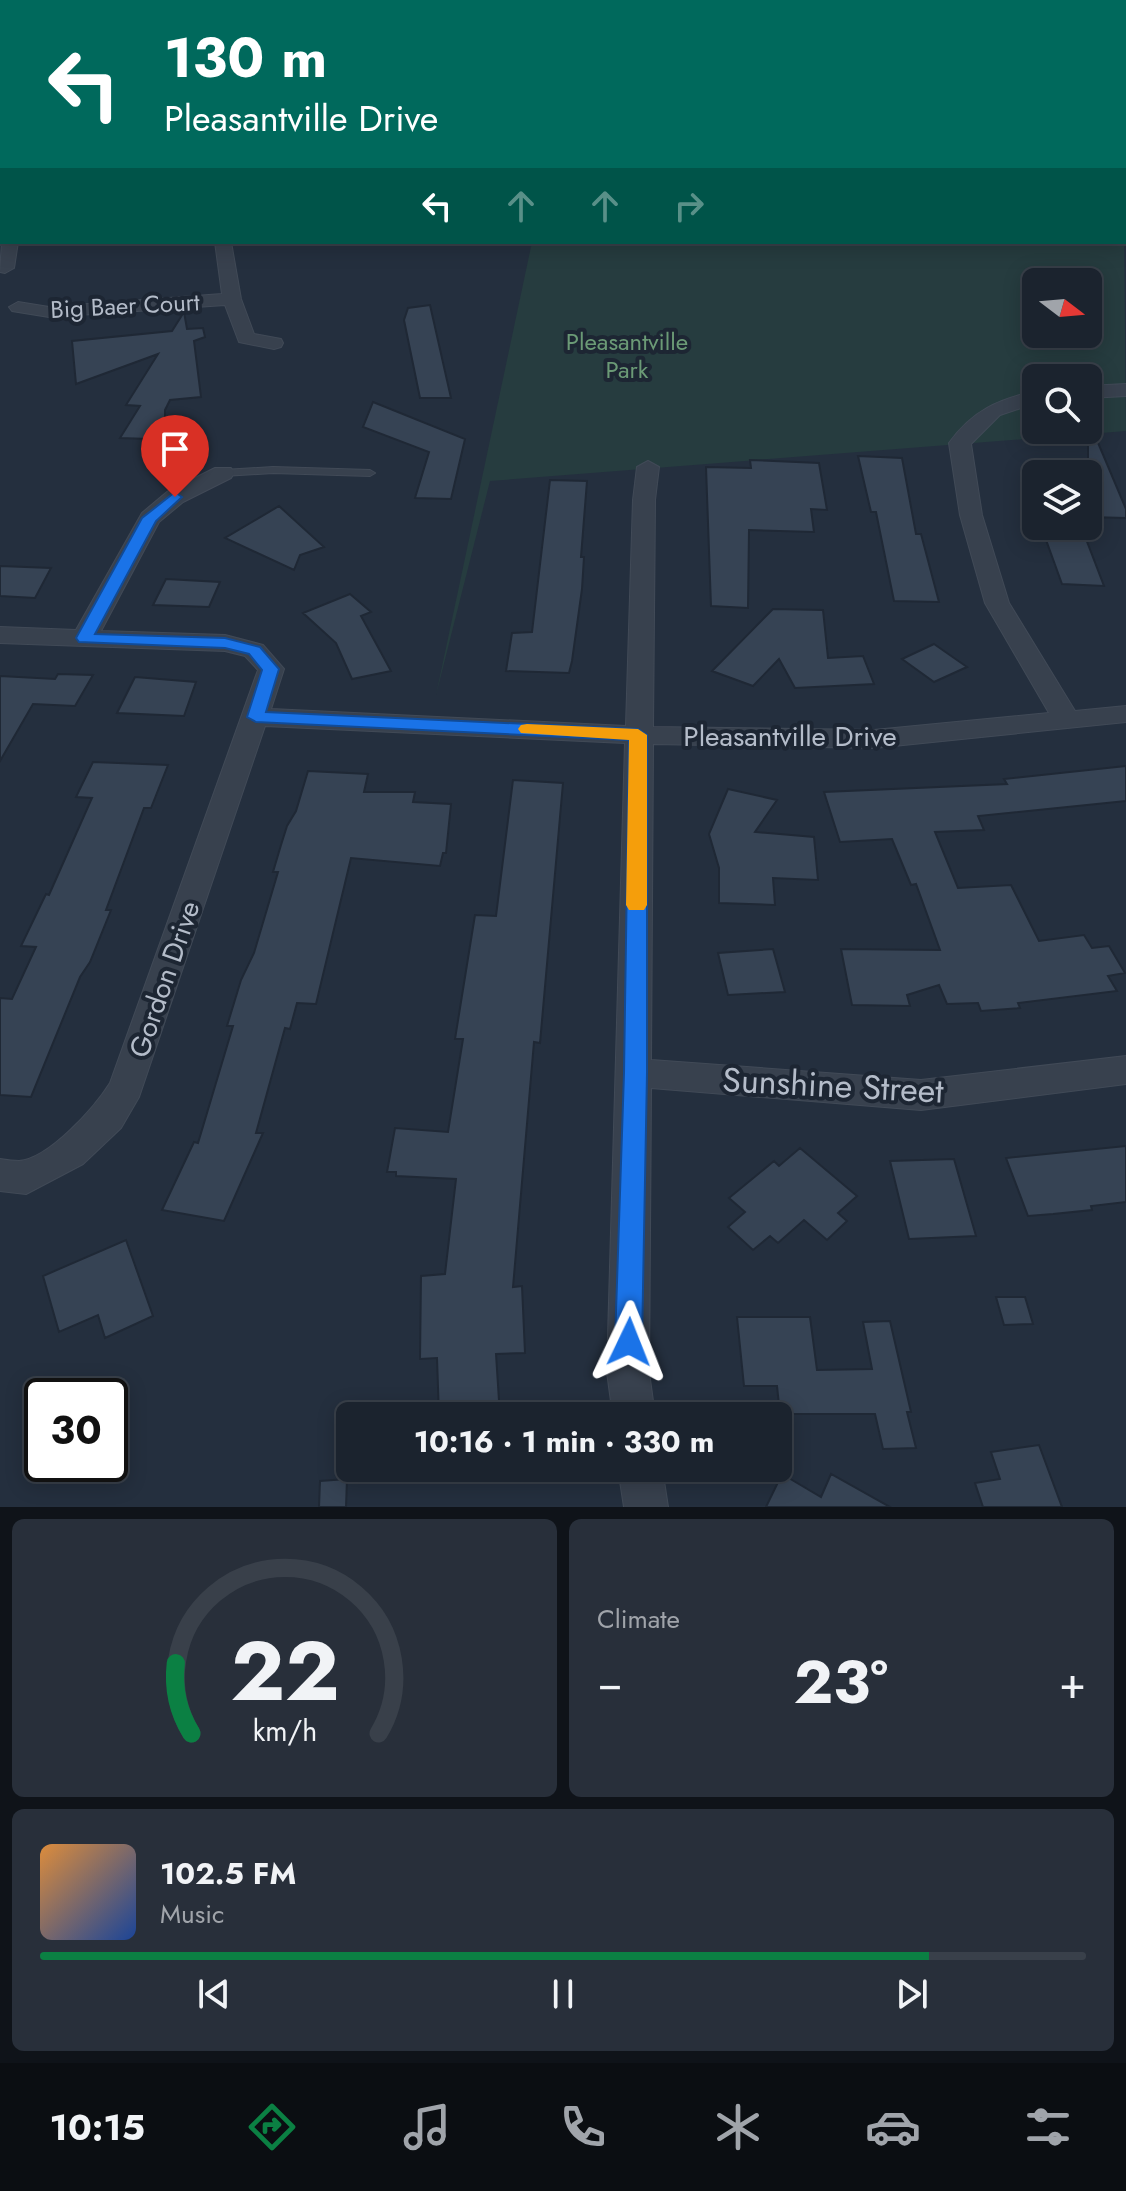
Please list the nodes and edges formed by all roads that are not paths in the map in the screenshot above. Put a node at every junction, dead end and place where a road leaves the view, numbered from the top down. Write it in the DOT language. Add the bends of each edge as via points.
graph roads {
  1 [pos="10,244"];
  2 [pos="223,244"];
  3 [pos="5,268"];
  4 [pos="232,299"];
  5 [pos="18,307"];
  6 [pos="274,343"];
  7 [pos="1126,390"];
  8 [pos="1102,391"];
  9 [pos="1022,400"];
  10 [pos="648,467"];
  11 [pos="223,473"];
  12 [pos="370,473"];
  13 [pos="0,635"];
  14 [pos="84,638"];
  15 [pos="1126,714"];
  16 [pos="256,717"];
  17 [pos="1067,720"];
  18 [pos="638,735"];
  19 [pos="1126,1070"];
  20 [pos="636,1073"];
  21 [pos="0,1175"];
  22 [pos="632,1402"];
  23 [pos="642,1482"];
  24 [pos="646,1507"];
  1 -- 3 [label="street"];
  2 -- 4 [label="street"];
  4 -- 5 [label="street, Big Baer Court" via="49,312"];
  4 -- 6 [label="street" via="246,338"];
  7 -- 8 [label="street"];
  9 -- 17 [label="street" via="980,417 960,443 971,515 997,603"];
  10 -- 18 [label="street"];
  11 -- 12 [label="lane"];
  11 -- 14 [label="street" via="175,497 150,518"];
  13 -- 14 [label="street"];
  14 -- 16 [label="street" via="225,643 254,650 271,669"];
  15 -- 17 [label="street, Pleasantville Drive"];
  16 -- 18 [label="street, Pleasantville Drive"];
  16 -- 21 [label="street, Gordon Drive" via="126,1087 108,1117 70,1153 26,1178"];
  17 -- 18 [label="street, Pleasantville Drive" via="874,739"];
  18 -- 20 [label="street"];
  19 -- 20 [label="street, Sunshine Street" via="921,1095"];
  20 -- 22 [label="street" via="628,1372"];
  23 -- 24 [label="street"];
}
